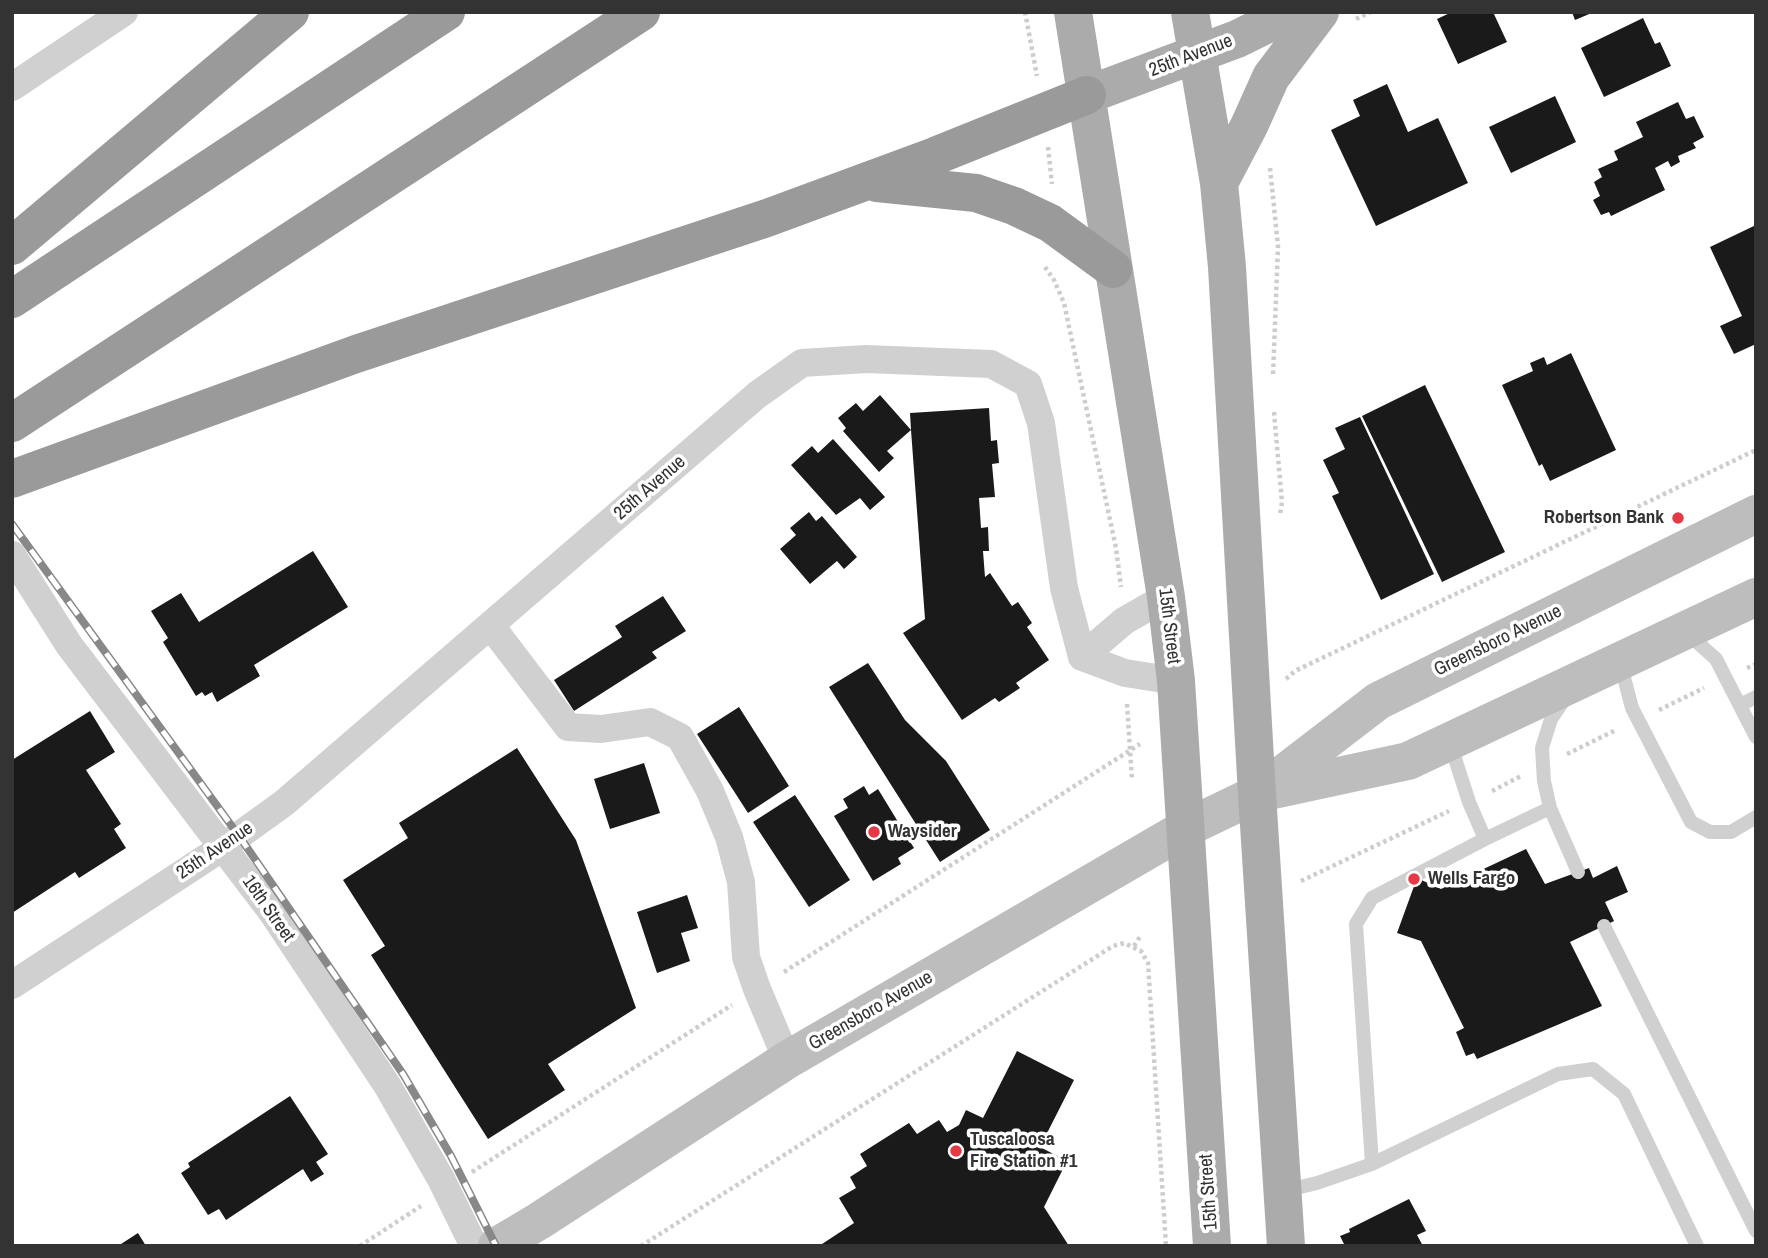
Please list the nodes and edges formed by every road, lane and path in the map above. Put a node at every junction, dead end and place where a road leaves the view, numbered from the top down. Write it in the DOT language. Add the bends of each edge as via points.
graph roads {
  1 [pos="124,12"];
  2 [pos="290,12"];
  3 [pos="446,12"];
  4 [pos="641,12"];
  5 [pos="1026,12"];
  6 [pos="1073,12"];
  7 [pos="1190,12"];
  8 [pos="1292,12"];
  9 [pos="1371,12"];
  10 [pos="1336,17"];
  11 [pos="1198,53"];
  12 [pos="12,87"];
  13 [pos="1087,95"];
  14 [pos="1044,111"];
  15 [pos="1271,160"];
  16 [pos="864,181"];
  17 [pos="1219,183"];
  18 [pos="1055,226"];
  19 [pos="12,246"];
  20 [pos="1113,269"];
  21 [pos="12,299"];
  22 [pos="1272,377"];
  23 [pos="1272,403"];
  24 [pos="12,423"];
  25 [pos="1756,450"];
  26 [pos="12,479"];
  27 [pos="1756,514"];
  28 [pos="1278,527"];
  29 [pos="12,555"];
  30 [pos="1166,597"];
  31 [pos="1756,597"];
  32 [pos="1124,621"];
  33 [pos="491,626"];
  34 [pos="1685,630"];
  35 [pos="1082,657"];
  36 [pos="1620,661"];
  37 [pos="1285,666"];
  38 [pos="1125,673"];
  39 [pos="1175,681"];
  40 [pos="1577,681"];
  41 [pos="1756,697"];
  42 [pos="1740,705"];
  43 [pos="1756,737"];
  44 [pos="1449,741"];
  45 [pos="1140,744"];
  46 [pos="1130,750"];
  47 [pos="1132,780"];
  48 [pos="1257,794"];
  49 [pos="1550,808"];
  50 [pos="1756,817"];
  51 [pos="1186,828"];
  52 [pos="1485,839"];
  53 [pos="223,848"];
  54 [pos="1578,872"];
  55 [pos="1604,926"];
  56 [pos="1141,935"];
  57 [pos="1134,946"];
  58 [pos="12,985"];
  59 [pos="757,989"];
  60 [pos="787,1060"];
  61 [pos="1372,1164"];
  62 [pos="446,1190"];
  63 [pos="1282,1191"];
  64 [pos="1756,1231"];
  65 [pos="543,1233"];
  66 [pos="360,1246"];
  67 [pos="474,1246"];
  68 [pos="496,1246"];
  69 [pos="641,1246"];
  70 [pos="1166,1246"];
  71 [pos="1212,1246"];
  72 [pos="1286,1246"];
  73 [pos="1697,1246"];
  1 -- 12 [label="street"];
  2 -- 19 [label="highway"];
  3 -- 21 [label="highway"];
  4 -- 24 [label="highway"];
  5 -- 14 [label="path"];
  6 -- 13 [label="main road, 15th Street"];
  7 -- 11 [label="main road"];
  8 -- 11 [label="main road, 25th Avenue"];
  9 -- 10 [label="path"];
  10 -- 17 [label="main road" via="1270,77"];
  11 -- 13 [label="main road, 25th Avenue"];
  11 -- 17 [label="main road"];
  13 -- 14 [label="highway"];
  13 -- 20 [label="main road, 15th Street"];
  14 -- 16 [label="highway"];
  14 -- 18 [label="path"];
  15 -- 22 [label="path" via="1278,246"];
  16 -- 18 [label="highway" via="976,193"];
  16 -- 26 [label="highway" via="767,218 356,354"];
  17 -- 48 [label="main road"];
  18 -- 20 [label="highway"];
  18 -- 32 [label="path" via="1043,264 1064,303 1116,548"];
  20 -- 30 [label="main road, 15th Street"];
  23 -- 28 [label="path" via="1282,502"];
  25 -- 37 [label="path" via="1295,671 1286,680"];
  27 -- 48 [label="main road, Greensboro Avenue" via="1378,701"];
  29 -- 53 [label="street, 16th Street" via="69,645"];
  30 -- 32 [label="street"];
  30 -- 39 [label="main road, 15th Street"];
  31 -- 34 [label="main road, Greensboro Avenue"];
  32 -- 35 [label="street"];
  33 -- 35 [label="street, 25th Avenue" via="757,395 802,363 866,359 991,364 1028,384 1041,424 1064,588"];
  33 -- 53 [label="street, 25th Avenue" via="284,803"];
  33 -- 59 [label="street" via="568,727 601,729 650,722 680,737 729,836 741,881 746,957"];
  34 -- 36 [label="main road, Greensboro Avenue"];
  34 -- 42 [label="lane" via="1716,659"];
  35 -- 38 [label="street"];
  36 -- 40 [label="main road, Greensboro Avenue"];
  36 -- 50 [label="lane" via="1637,720 1691,822 1710,832 1731,832"];
  38 -- 39 [label="street"];
  38 -- 46 [label="path"];
  39 -- 51 [label="main road, 15th Street"];
  40 -- 44 [label="main road, Greensboro Avenue"];
  40 -- 49 [label="lane" via="1551,719 1542,748"];
  41 -- 42 [label="lane"];
  42 -- 43 [label="lane"];
  44 -- 48 [label="main road, Greensboro Avenue" via="1408,761"];
  44 -- 52 [label="lane"];
  45 -- 46 [label="path"];
  46 -- 47 [label="path"];
  46 -- 59 [label="path"];
  48 -- 51 [label="main road, Greensboro Avenue"];
  48 -- 63 [label="main road"];
  49 -- 52 [label="lane"];
  49 -- 54 [label="lane"];
  51 -- 60 [label="main road, Greensboro Avenue"];
  51 -- 71 [label="main road, 15th Street"];
  52 -- 61 [label="lane" via="1372,898 1356,924"];
  53 -- 58 [label="street, 25th Avenue"];
  53 -- 62 [label="street, 16th Street" via="272,912 387,1085"];
  55 -- 64 [label="lane"];
  56 -- 57 [label="path"];
  57 -- 69 [label="path" via="1113,946"];
  57 -- 70 [label="path" via="1147,963"];
  59 -- 60 [label="street"];
  59 -- 62 [label="path"];
  60 -- 65 [label="main road, Greensboro Avenue"];
  61 -- 63 [label="lane"];
  61 -- 73 [label="lane" via="1558,1074 1593,1069 1624,1094"];
  62 -- 66 [label="path"];
  62 -- 67 [label="street, 16th Street"];
  63 -- 72 [label="main road"];
  65 -- 68 [label="main road, Greensboro Avenue"];
}
